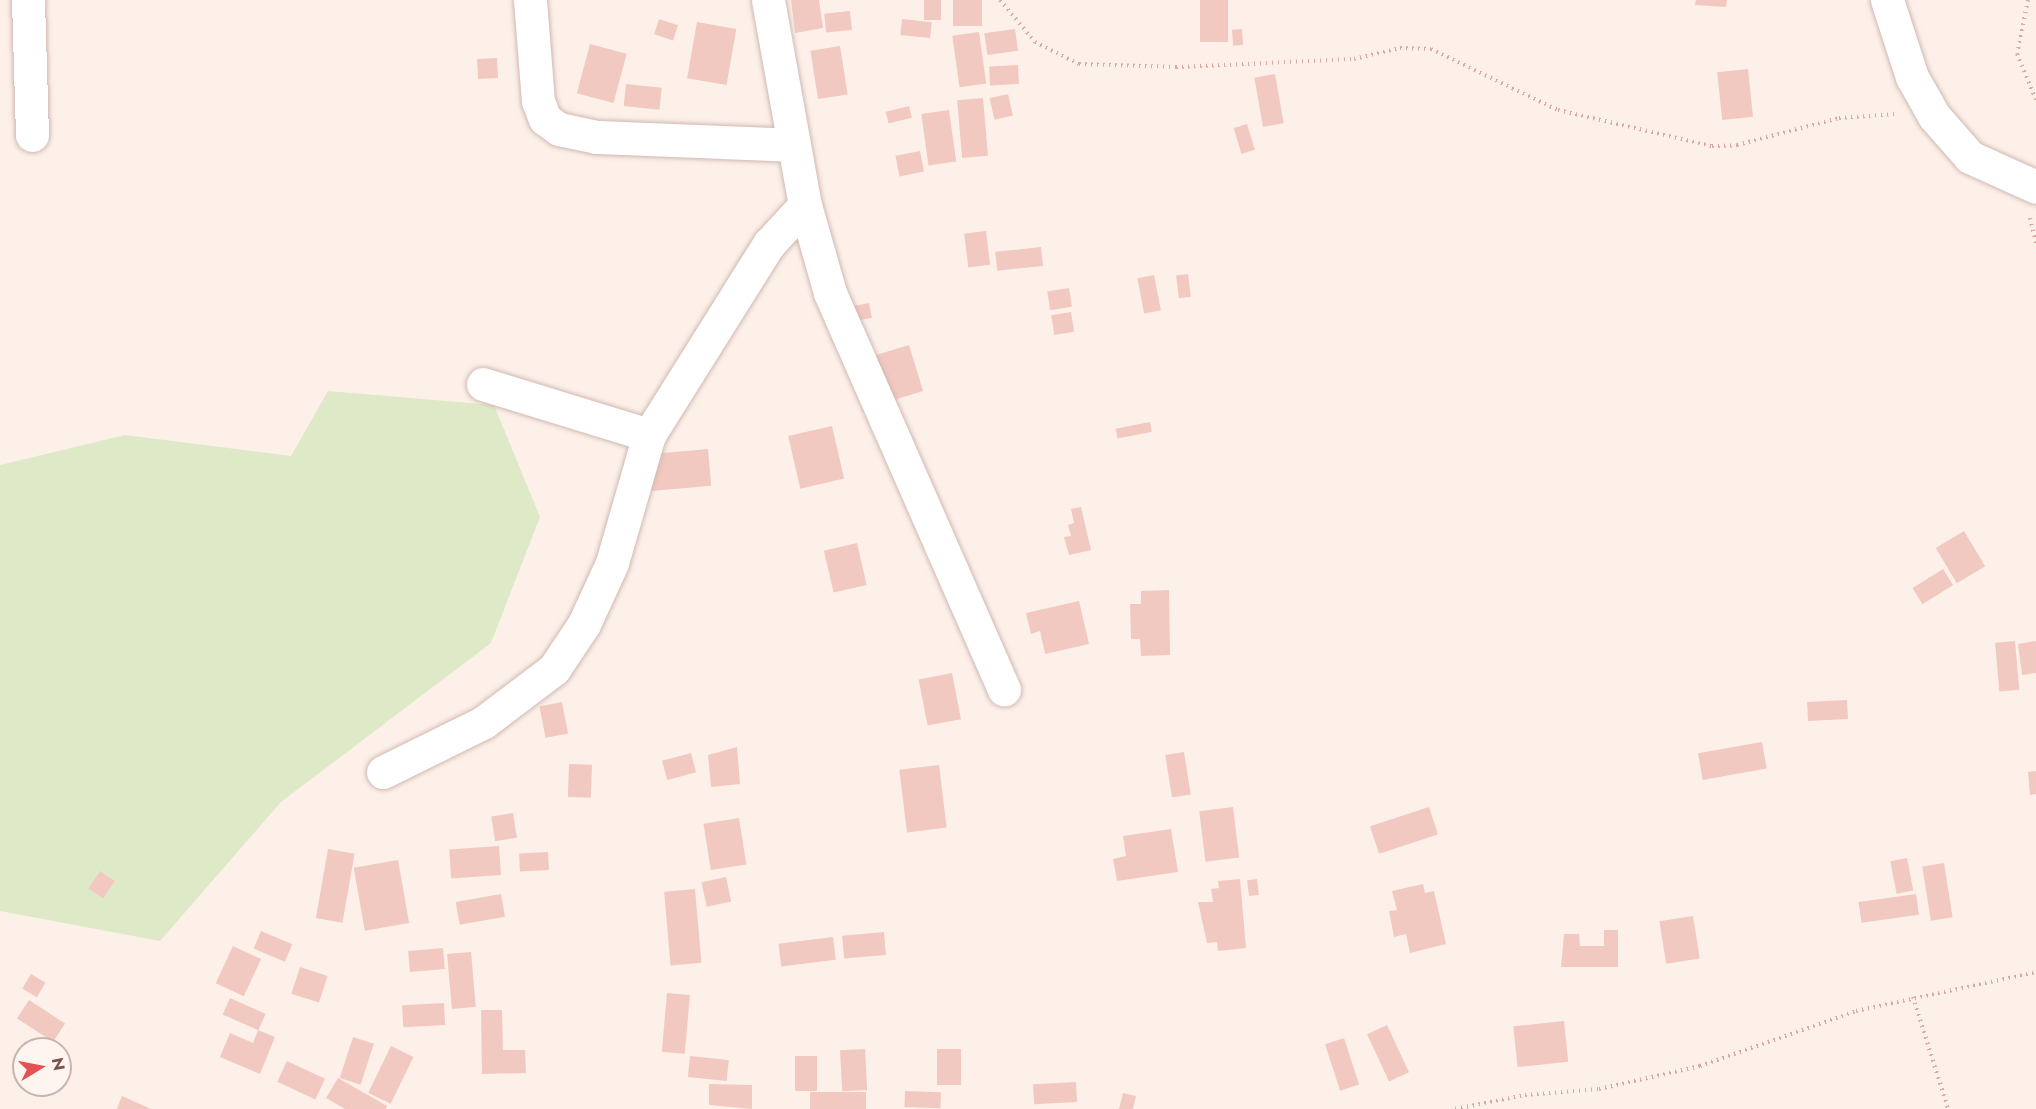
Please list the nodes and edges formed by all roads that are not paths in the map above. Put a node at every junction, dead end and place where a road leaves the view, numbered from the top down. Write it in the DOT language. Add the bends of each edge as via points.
graph roads {
  1 [pos="28,0"];
  2 [pos="530,0"];
  3 [pos="768,0"];
  4 [pos="1887,0"];
  5 [pos="32,135"];
  6 [pos="793,145"];
  7 [pos="2036,187"];
  8 [pos="805,205"];
  9 [pos="483,384"];
  10 [pos="649,435"];
  11 [pos="1004,690"];
  12 [pos="383,772"];
  1 -- 5 [label="street"];
  2 -- 6 [label="street" via="538,101 545,119 559,129 608,138"];
  3 -- 6 [label="street"];
  4 -- 7 [label="street" via="1912,76 1934,116 1970,157"];
  6 -- 8 [label="street"];
  8 -- 10 [label="street" via="769,244"];
  8 -- 11 [label="street" via="830,293 861,372"];
  9 -- 10 [label="street"];
  10 -- 12 [label="street" via="612,563 584,624 554,669 484,722"];
}
